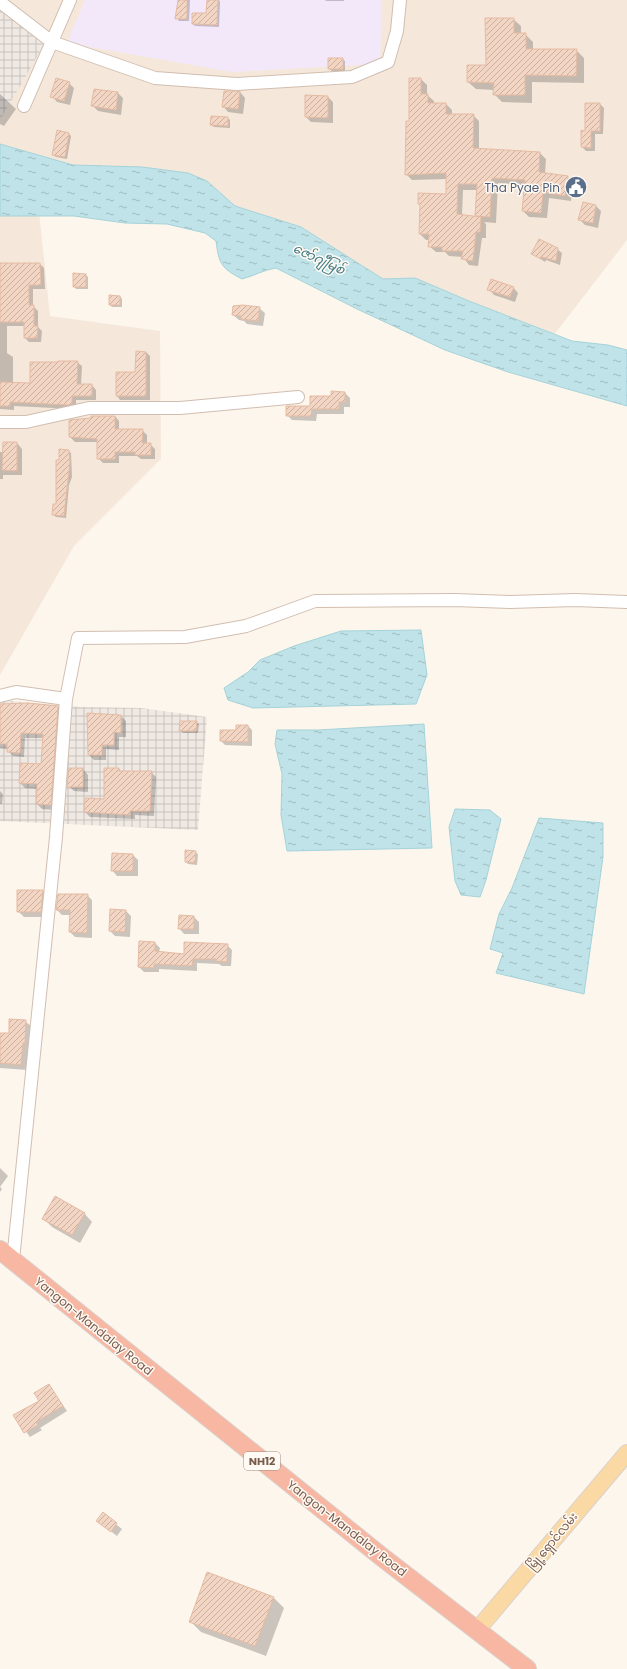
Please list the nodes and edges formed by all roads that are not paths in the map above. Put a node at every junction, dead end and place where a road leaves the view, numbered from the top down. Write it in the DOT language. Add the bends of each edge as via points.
graph roads {
  1 [pos="70,0"];
  2 [pos="400,0"];
  3 [pos="0,2"];
  4 [pos="52,42"];
  5 [pos="24,106"];
  6 [pos="298,397"];
  7 [pos="0,422"];
  8 [pos="627,602"];
  9 [pos="0,696"];
  10 [pos="66,699"];
  11 [pos="6,1255"];
  12 [pos="627,1453"];
  13 [pos="476,1630"];
  14 [pos="527,1669"];
  1 -- 4 [label="street"];
  2 -- 4 [label="street" via="397,31 388,62 352,77 237,84 155,78"];
  3 -- 4 [label="street"];
  4 -- 5 [label="street"];
  6 -- 7 [label="street" via="180,408 89,408 26,422"];
  8 -- 10 [label="street" via="315,601 246,626 185,637 78,638"];
  9 -- 10 [label="street" via="16,692"];
  10 -- 11 [label="street" via="56,837"];
  11 -- 13 [label="highway, Yangon-Mandalay Road / NH12"];
  12 -- 13 [label="main road, မြို့ရှောင်လမ်း"];
  13 -- 14 [label="highway, Yangon-Mandalay Road / NH12"];
}
